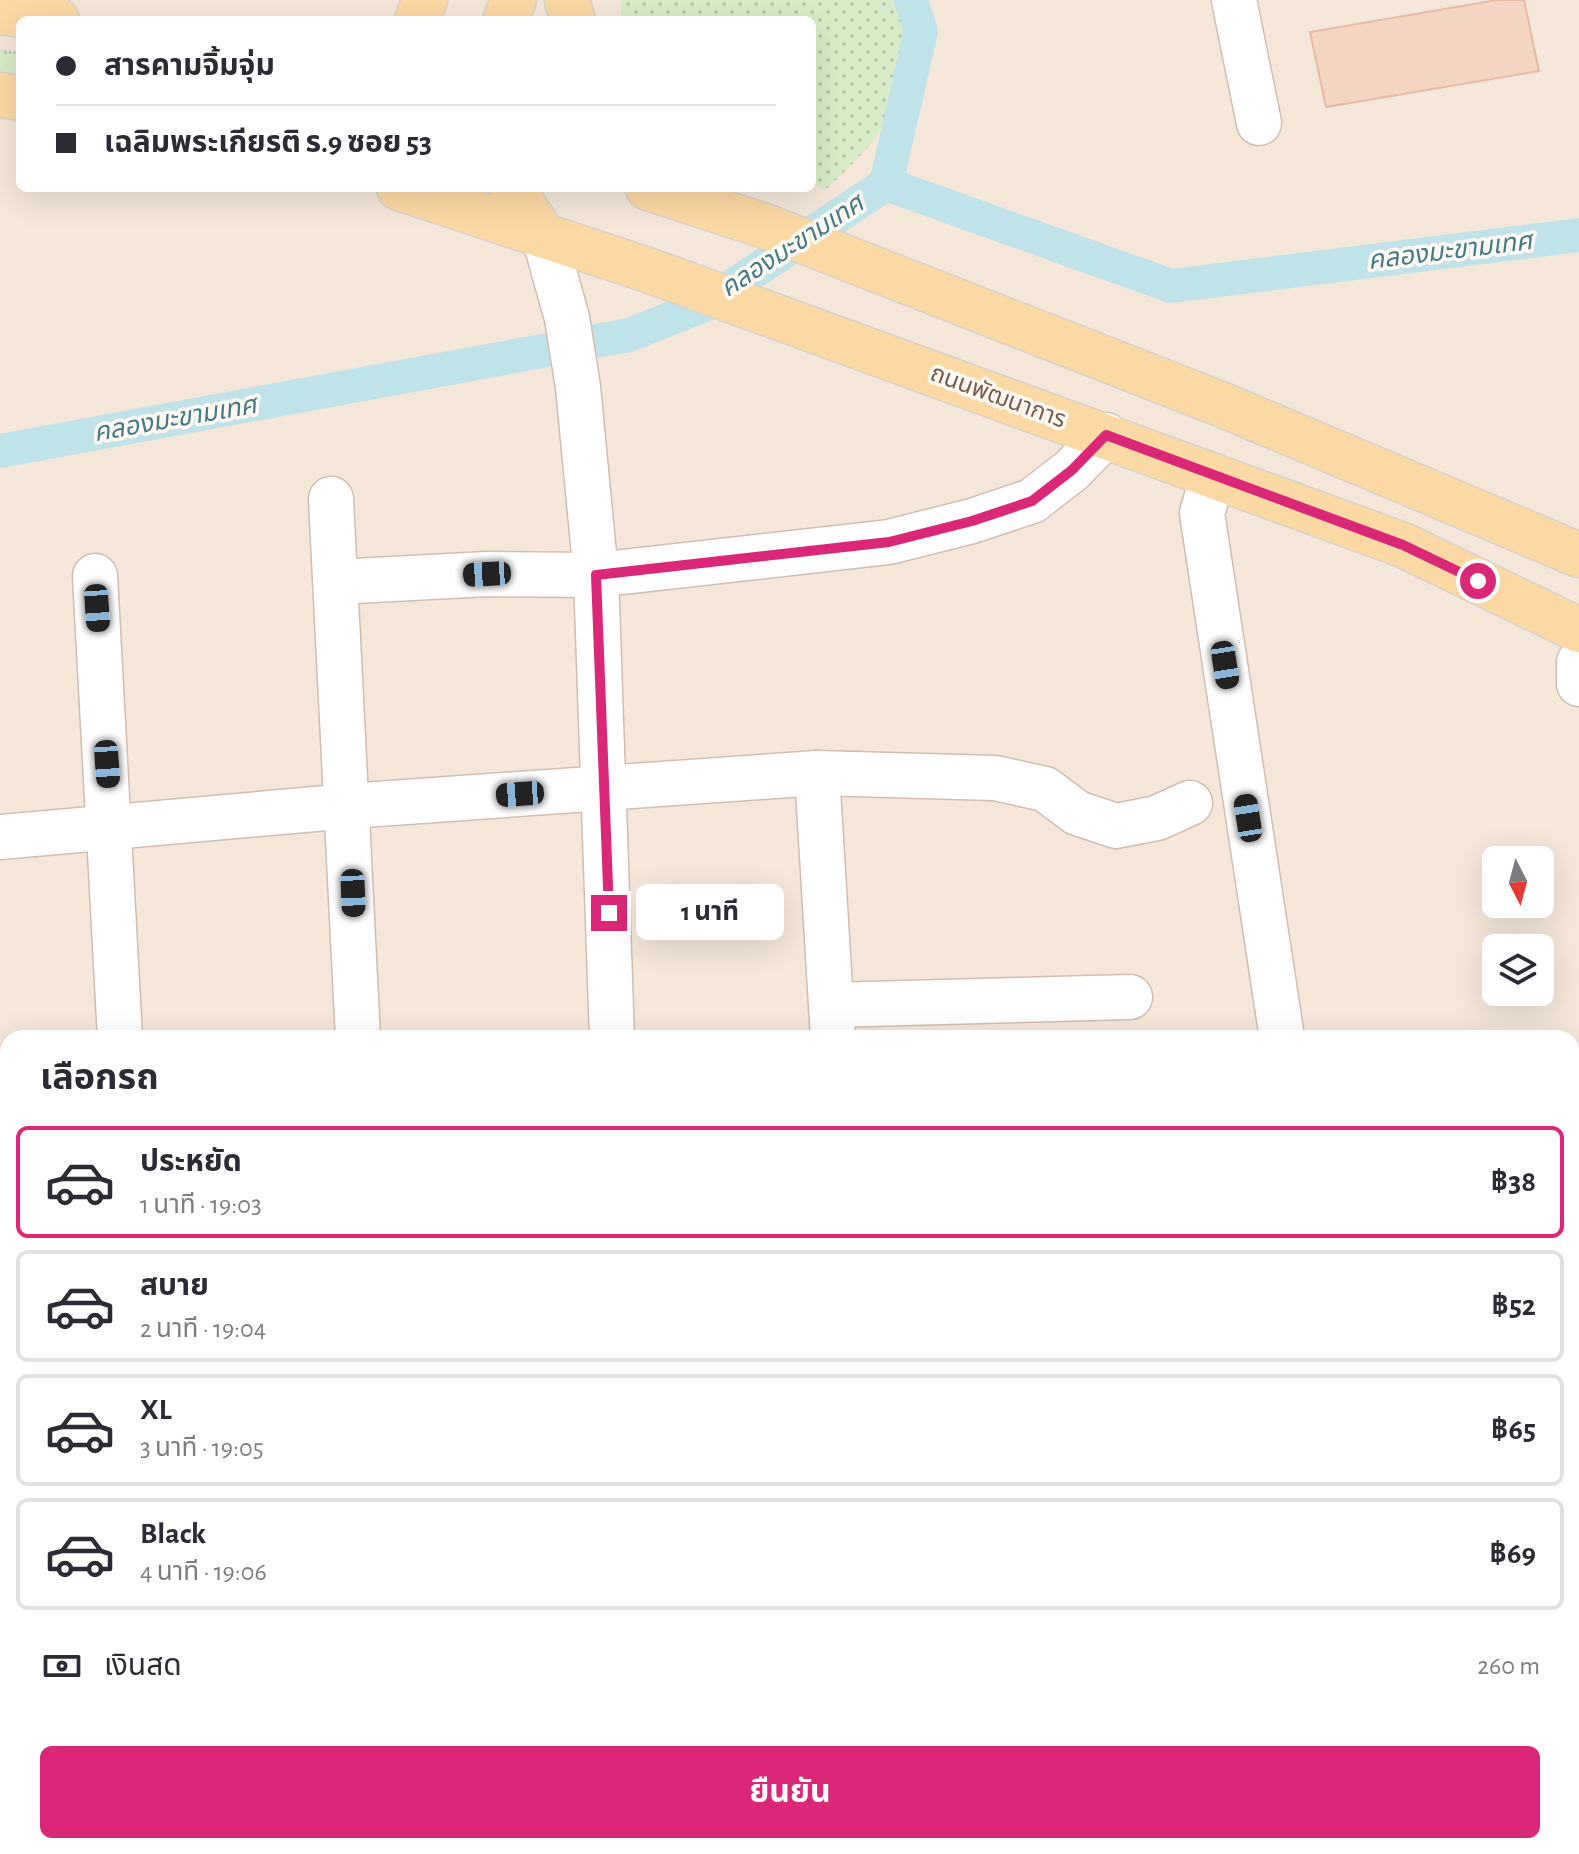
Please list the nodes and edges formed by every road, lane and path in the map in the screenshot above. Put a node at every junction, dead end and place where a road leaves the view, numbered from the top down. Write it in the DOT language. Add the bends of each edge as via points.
graph roads {
  1 [pos="1234,0"];
  2 [pos="0,12"];
  3 [pos="28,16"];
  4 [pos="1259,123"];
  5 [pos="411,192"];
  6 [pos="495,192"];
  7 [pos="515,192"];
  8 [pos="669,192"];
  9 [pos="705,199"];
  10 [pos="544,236"];
  11 [pos="1106,435"];
  12 [pos="1213,476"];
  13 [pos="331,499"];
  14 [pos="1579,555"];
  15 [pos="596,575"];
  16 [pos="95,576"];
  17 [pos="336,582"];
  18 [pos="1579,630"];
  19 [pos="1579,662"];
  20 [pos="1579,684"];
  21 [pos="817,773"];
  22 [pos="606,789"];
  23 [pos="1190,803"];
  24 [pos="349,806"];
  25 [pos="111,827"];
  26 [pos="0,837"];
  27 [pos="1130,997"];
  28 [pos="832,1022"];
  29 [pos="120,1030"];
  30 [pos="358,1030"];
  31 [pos="612,1030"];
  32 [pos="1281,1030"];
  1 -- 4 [label="street"];
  2 -- 3 [label="main road"];
  5 -- 10 [label="main road, ถนนพัฒนาการ"];
  6 -- 10 [label="main road"];
  7 -- 10 [label="main road"];
  8 -- 9 [label="main road"];
  9 -- 14 [label="main road" via="1223,405"];
  10 -- 11 [label="main road, ถนนพัฒนาการ"];
  10 -- 15 [label="street" via="567,318 578,387"];
  11 -- 12 [label="main road, ถนนพัฒนาการ"];
  11 -- 15 [label="street" via="1032,501 972,521 889,542"];
  12 -- 18 [label="main road, ถนนพัฒนาการ" via="1403,545"];
  12 -- 32 [label="street" via="1202,513"];
  13 -- 17 [label="street"];
  15 -- 17 [label="street"];
  15 -- 22 [label="street"];
  16 -- 25 [label="street"];
  17 -- 24 [label="street"];
  19 -- 20 [label="street"];
  21 -- 22 [label="street"];
  21 -- 23 [label="street" via="995,778 1045,789 1077,813 1116,826 1157,818"];
  21 -- 28 [label="street"];
  22 -- 24 [label="street"];
  22 -- 31 [label="street"];
  24 -- 25 [label="street"];
  24 -- 30 [label="street"];
  25 -- 26 [label="street"];
  25 -- 29 [label="street"];
  27 -- 28 [label="street"];
}
